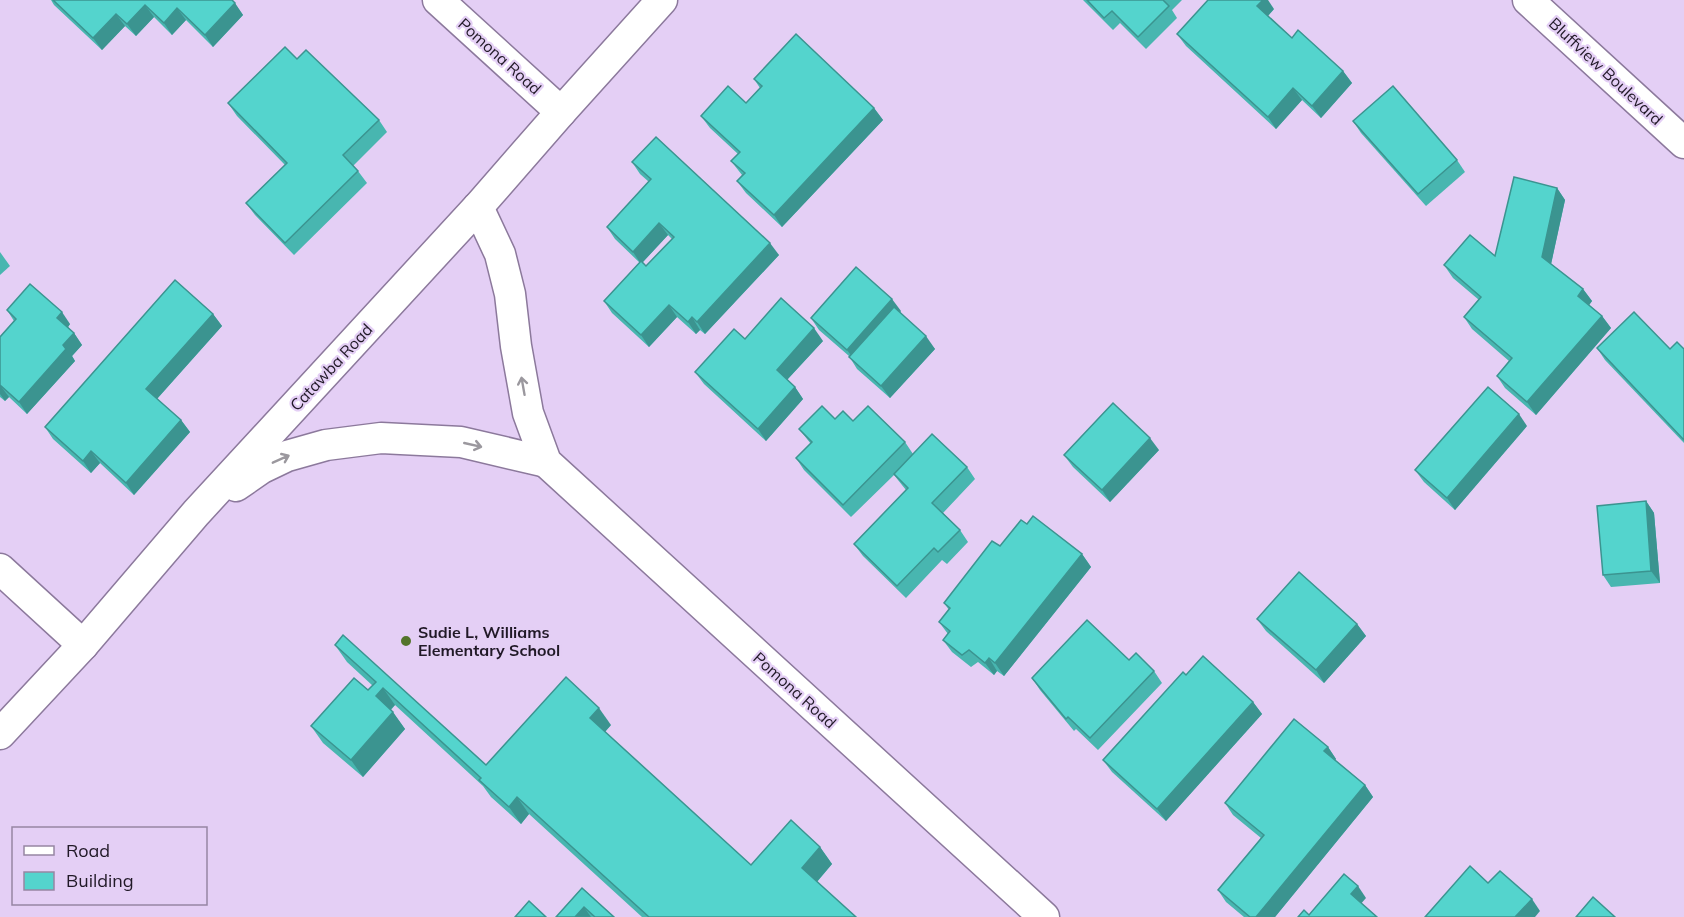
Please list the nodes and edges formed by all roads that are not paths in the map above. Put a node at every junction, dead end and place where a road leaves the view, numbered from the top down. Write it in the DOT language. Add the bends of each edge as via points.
graph roads {
  1 [pos="438,0"];
  2 [pos="662,0"];
  3 [pos="1528,0"];
  4 [pos="561,112"];
  5 [pos="1684,143"];
  6 [pos="478,207"];
  7 [pos="546,462"];
  8 [pos="196,513"];
  9 [pos="0,569"];
  10 [pos="82,645"];
  11 [pos="0,734"];
  12 [pos="1044,917"];
  1 -- 4 [label="street, Pomona Road"];
  2 -- 4 [label="street, Catawba Road"];
  3 -- 5 [label="street, Bluffview Boulevard"];
  4 -- 6 [label="street, Catawba Road"];
  7 -- 6 [label="street, Pomona Road, one-way" via="528,412 500,254"];
  6 -- 8 [label="street, Catawba Road"];
  8 -- 7 [label="street, Pomona Road, one-way" via="262,468 326,445 381,438 461,442"];
  7 -- 12 [label="street, Pomona Road"];
  8 -- 10 [label="street, Catawba Road"];
  9 -- 10 [label="street"];
  10 -- 11 [label="street, Catawba Road"];
}
